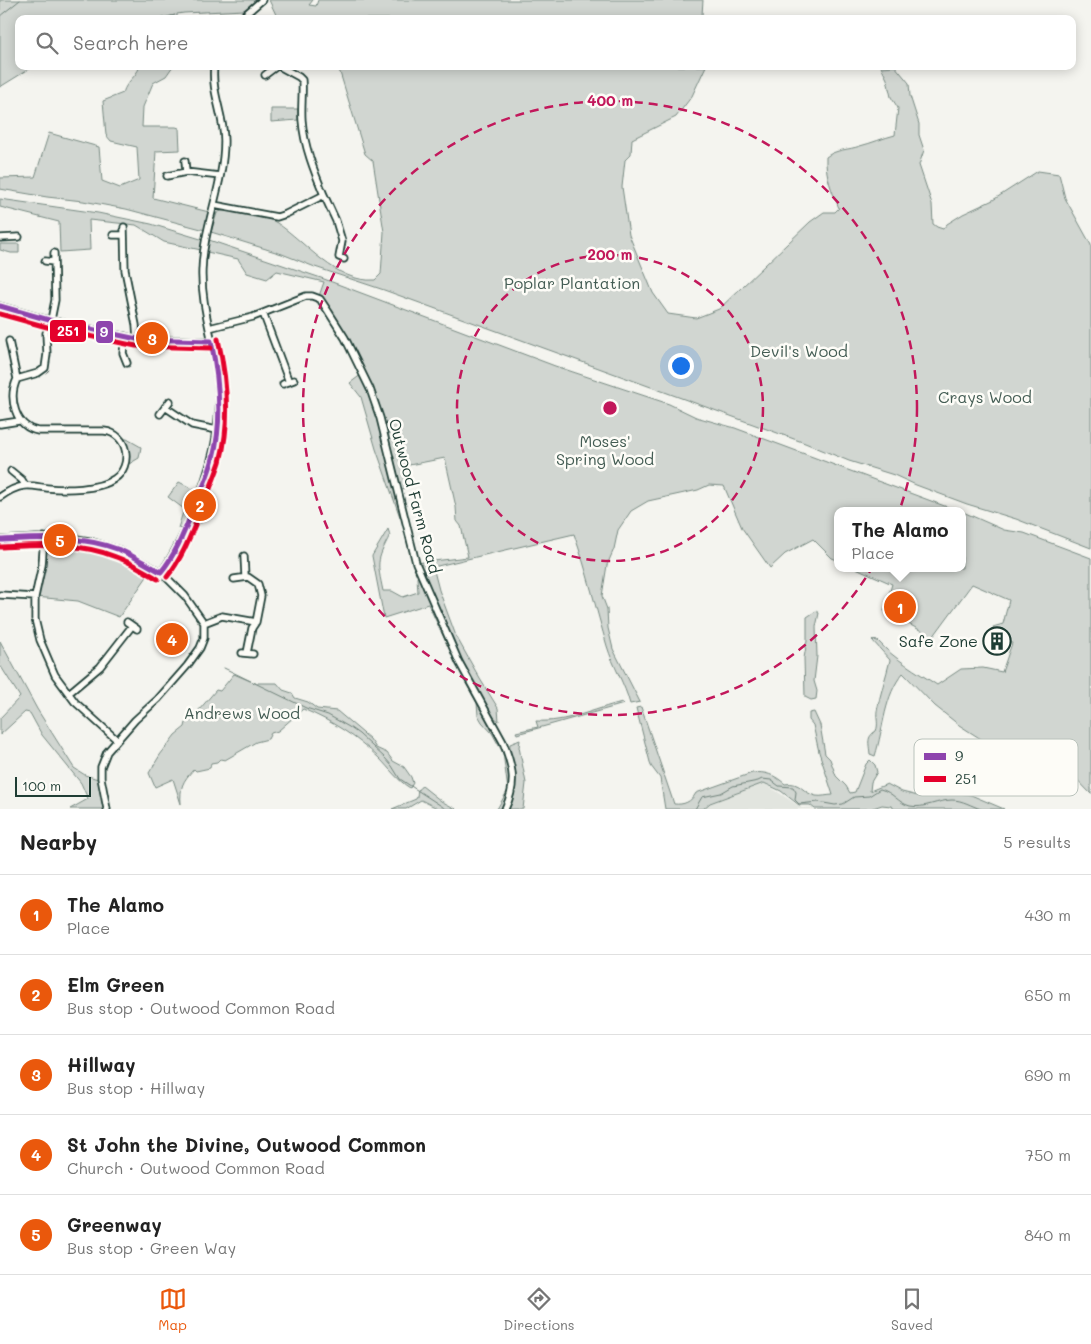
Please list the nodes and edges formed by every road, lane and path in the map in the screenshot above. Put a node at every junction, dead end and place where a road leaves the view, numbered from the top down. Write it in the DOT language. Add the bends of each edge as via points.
graph roads {
  1 [pos="262,0"];
  2 [pos="243,15"];
  3 [pos="214,70"];
  4 [pos="272,70"];
  5 [pos="286,70"];
  6 [pos="265,75"];
  7 [pos="185,161"];
  8 [pos="186,172"];
  9 [pos="167,176"];
  10 [pos="220,176"];
  11 [pos="324,195"];
  12 [pos="214,205"];
  13 [pos="124,227"];
  14 [pos="113,235"];
  15 [pos="124,235"];
  16 [pos="19,237"];
  17 [pos="0,238"];
  18 [pos="54,253"];
  19 [pos="332,259"];
  20 [pos="45,262"];
  21 [pos="54,262"];
  22 [pos="0,306"];
  23 [pos="263,313"];
  24 [pos="52,320"];
  25 [pos="209,328"];
  26 [pos="46,332"];
  27 [pos="125,336"];
  28 [pos="137,339"];
  29 [pos="9,341"];
  30 [pos="212,343"];
  31 [pos="127,363"];
  32 [pos="17,380"];
  33 [pos="289,382"];
  34 [pos="170,401"];
  35 [pos="165,407"];
  36 [pos="160,414"];
  37 [pos="19,421"];
  38 [pos="0,424"];
  39 [pos="217,430"];
  40 [pos="11,472"];
  41 [pos="25,485"];
  42 [pos="0,497"];
  43 [pos="44,537"];
  44 [pos="0,540"];
  45 [pos="244,556"];
  46 [pos="161,572"];
  47 [pos="245,576"];
  48 [pos="234,580"];
  49 [pos="0,595"];
  50 [pos="34,596"];
  51 [pos="256,622"];
  52 [pos="204,623"];
  53 [pos="132,625"];
  54 [pos="247,653"];
  55 [pos="69,694"];
  56 [pos="117,740"];
  57 [pos="107,809"];
  58 [pos="505,809"];
  1 -- 2 [label="street"];
  3 -- 10 [label="street" via="214,88 224,136"];
  4 -- 6 [label="street"];
  5 -- 11 [label="street" via="302,80 304,134"];
  7 -- 8 [label="street"];
  8 -- 9 [label="street"];
  8 -- 10 [label="street"];
  10 -- 12 [label="street"];
  11 -- 12 [label="street" via="277,217"];
  11 -- 19 [label="street" via="342,241 342,258"];
  12 -- 25 [label="street" via="202,279"];
  13 -- 15 [label="street"];
  14 -- 15 [label="street"];
  15 -- 28 [label="street" via="125,270"];
  16 -- 17 [label="street"];
  18 -- 21 [label="street"];
  20 -- 21 [label="street"];
  21 -- 24 [label="street"];
  22 -- 24 [label="street"];
  23 -- 25 [label="street, Outwood Farm Road"];
  23 -- 33 [label="street"];
  23 -- 58 [label="street, Outwood Farm Road" via="306,296 320,299 364,376 380,418 416,563 459,662 509,756 514,774"];
  24 -- 27 [label="street"];
  25 -- 30 [label="street"];
  26 -- 32 [label="street" via="45,368"];
  27 -- 28 [label="street"];
  27 -- 31 [label="street" via="123,353"];
  28 -- 30 [label="street"];
  29 -- 32 [label="street"];
  30 -- 39 [label="street" via="218,383"];
  32 -- 37 [label="street" via="14,400"];
  34 -- 35 [label="street"];
  35 -- 36 [label="street"];
  35 -- 39 [label="street" via="192,425"];
  37 -- 38 [label="street"];
  37 -- 41 [label="street" via="38,431 109,431 121,438 126,453 124,468 110,482 68,489"];
  39 -- 46 [label="street" via="213,456 200,495 181,539"];
  40 -- 41 [label="street"];
  41 -- 42 [label="street"];
  43 -- 44 [label="street"];
  43 -- 46 [label="street" via="77,538 107,545"];
  43 -- 50 [label="street" via="42,565"];
  45 -- 47 [label="street"];
  46 -- 52 [label="street" via="185,596"];
  47 -- 48 [label="street"];
  47 -- 51 [label="street" via="260,589"];
  49 -- 50 [label="street"];
  50 -- 55 [label="street" via="40,640 52,668"];
  51 -- 52 [label="street" via="222,616"];
  51 -- 54 [label="street"];
  52 -- 56 [label="street" via="204,638 192,660"];
  53 -- 55 [label="street" via="100,667"];
  55 -- 56 [label="street"];
  56 -- 57 [label="street" via="107,752 102,767"];
}
